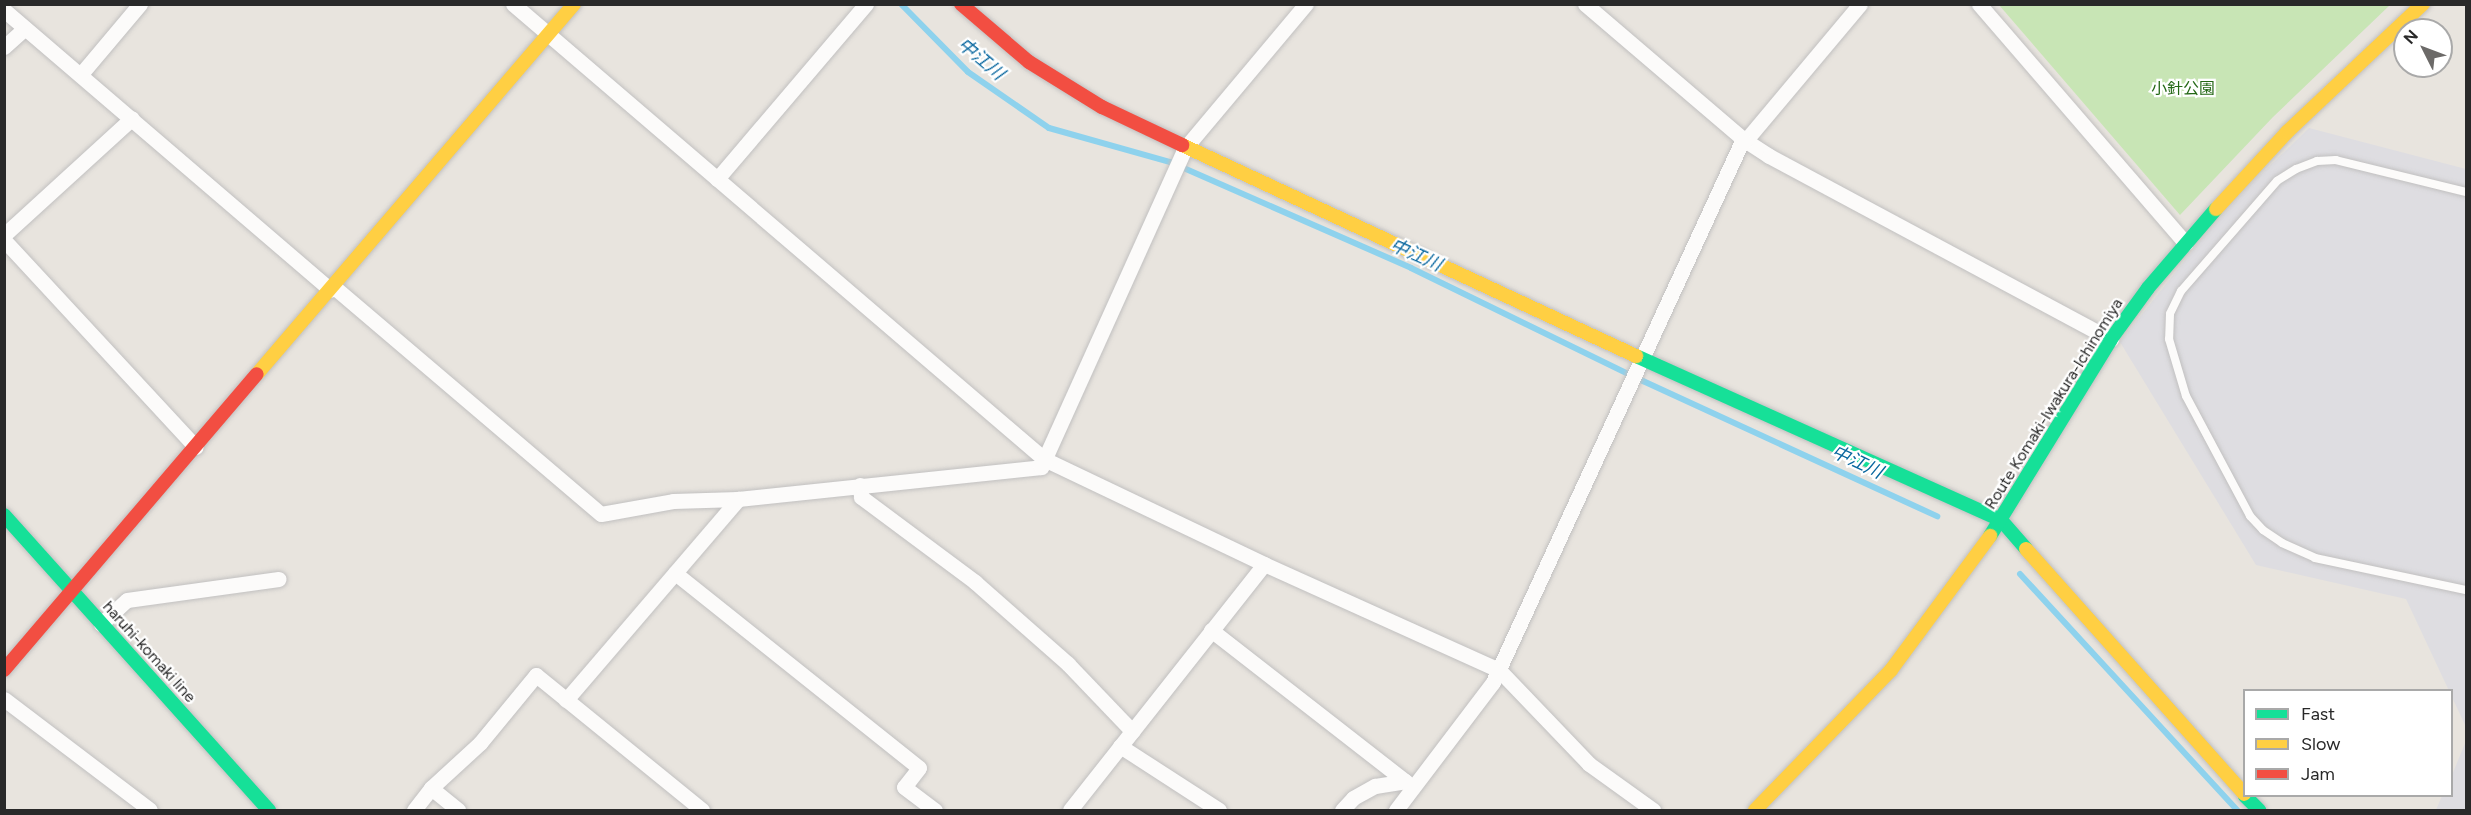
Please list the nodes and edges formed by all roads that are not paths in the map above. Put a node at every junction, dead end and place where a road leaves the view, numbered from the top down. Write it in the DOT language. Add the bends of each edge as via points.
graph roads {
  1 [pos="140,4"];
  2 [pos="513,4"];
  3 [pos="574,4"];
  4 [pos="866,4"];
  5 [pos="961,4"];
  6 [pos="1306,4"];
  7 [pos="1585,4"];
  8 [pos="1860,4"];
  9 [pos="1979,4"];
  10 [pos="2418,6"];
  11 [pos="4,10"];
  12 [pos="26,28"];
  13 [pos="548,35"];
  14 [pos="4,47"];
  15 [pos="81,74"];
  16 [pos="132,118"];
  17 [pos="1745,140"];
  18 [pos="1184,151"];
  19 [pos="717,179"];
  20 [pos="2466,192"];
  21 [pos="4,235"];
  22 [pos="4,240"];
  23 [pos="2185,243"];
  24 [pos="333,288"];
  25 [pos="2111,339"];
  26 [pos="1641,362"];
  27 [pos="196,447"];
  28 [pos="1044,459"];
  29 [pos="860,485"];
  30 [pos="738,499"];
  31 [pos="4,515"];
  32 [pos="2001,520"];
  33 [pos="1264,564"];
  34 [pos="675,573"];
  35 [pos="279,579"];
  36 [pos="73,590"];
  37 [pos="2466,590"];
  38 [pos="100,624"];
  39 [pos="1211,630"];
  40 [pos="4,670"];
  41 [pos="1499,670"];
  42 [pos="4,699"];
  43 [pos="566,700"];
  44 [pos="1132,731"];
  45 [pos="1120,746"];
  46 [pos="1409,785"];
  47 [pos="431,788"];
  48 [pos="2243,793"];
  49 [pos="2247,797"];
  50 [pos="1763,808"];
  51 [pos="150,810"];
  52 [pos="269,810"];
  53 [pos="414,810"];
  54 [pos="458,810"];
  55 [pos="702,810"];
  56 [pos="935,810"];
  57 [pos="1070,810"];
  58 [pos="1219,810"];
  59 [pos="1342,810"];
  60 [pos="1396,810"];
  61 [pos="1653,810"];
  62 [pos="2259,810"];
  1 -- 15 [label="street"];
  2 -- 13 [label="street"];
  3 -- 13 [label="street"];
  4 -- 19 [label="street"];
  5 -- 18 [label="street" via="994,35 1061,83"];
  6 -- 18 [label="street"];
  7 -- 17 [label="street"];
  8 -- 17 [label="street"];
  9 -- 23 [label="street"];
  10 -- 23 [label="street, Route Komaki-Iwakura-Ichinomiya" via="2287,132"];
  11 -- 12 [label="street"];
  12 -- 14 [label="street"];
  12 -- 15 [label="street"];
  13 -- 19 [label="street"];
  13 -- 24 [label="street"];
  15 -- 16 [label="street"];
  16 -- 21 [label="street"];
  16 -- 24 [label="street"];
  17 -- 25 [label="street"];
  17 -- 26 [label="street"];
  18 -- 26 [label="street"];
  18 -- 28 [label="street"];
  19 -- 28 [label="street"];
  20 -- 37 [label="lane" via="2336,160 2296,169 2277,181 2181,291 2170,314 2169,339 2186,396 2250,516 2263,530 2315,558"];
  22 -- 27 [label="street"];
  23 -- 25 [label="street, Route Komaki-Iwakura-Ichinomiya"];
  24 -- 27 [label="street"];
  24 -- 30 [label="street" via="601,514 673,501"];
  25 -- 32 [label="street, Route Komaki-Iwakura-Ichinomiya"];
  26 -- 32 [label="street"];
  26 -- 41 [label="street"];
  27 -- 36 [label="street"];
  28 -- 29 [label="street" via="1041,467"];
  28 -- 33 [label="street"];
  29 -- 30 [label="street"];
  29 -- 44 [label="street" via="861,497 975,582 1068,664"];
  30 -- 34 [label="street"];
  31 -- 36 [label="street, haruhi-komaki line"];
  32 -- 48 [label="street"];
  32 -- 50 [label="street, Route Komaki-Iwakura-Ichinomiya" via="1891,670"];
  33 -- 39 [label="street"];
  33 -- 41 [label="street"];
  34 -- 43 [label="street"];
  34 -- 56 [label="street" via="919,768 904,787"];
  35 -- 38 [label="street" via="127,600"];
  36 -- 38 [label="street, haruhi-komaki line"];
  36 -- 40 [label="street"];
  38 -- 52 [label="street, haruhi-komaki line"];
  39 -- 44 [label="street"];
  39 -- 46 [label="street"];
  41 -- 46 [label="street"];
  41 -- 61 [label="street" via="1589,764"];
  42 -- 51 [label="street"];
  43 -- 47 [label="street" via="536,675 480,743"];
  43 -- 55 [label="street"];
  44 -- 45 [label="street"];
  45 -- 57 [label="street"];
  45 -- 58 [label="street"];
  46 -- 59 [label="street" via="1375,786 1353,798"];
  46 -- 60 [label="street"];
  47 -- 53 [label="street"];
  47 -- 54 [label="street"];
  49 -- 62 [label="street"];
}
